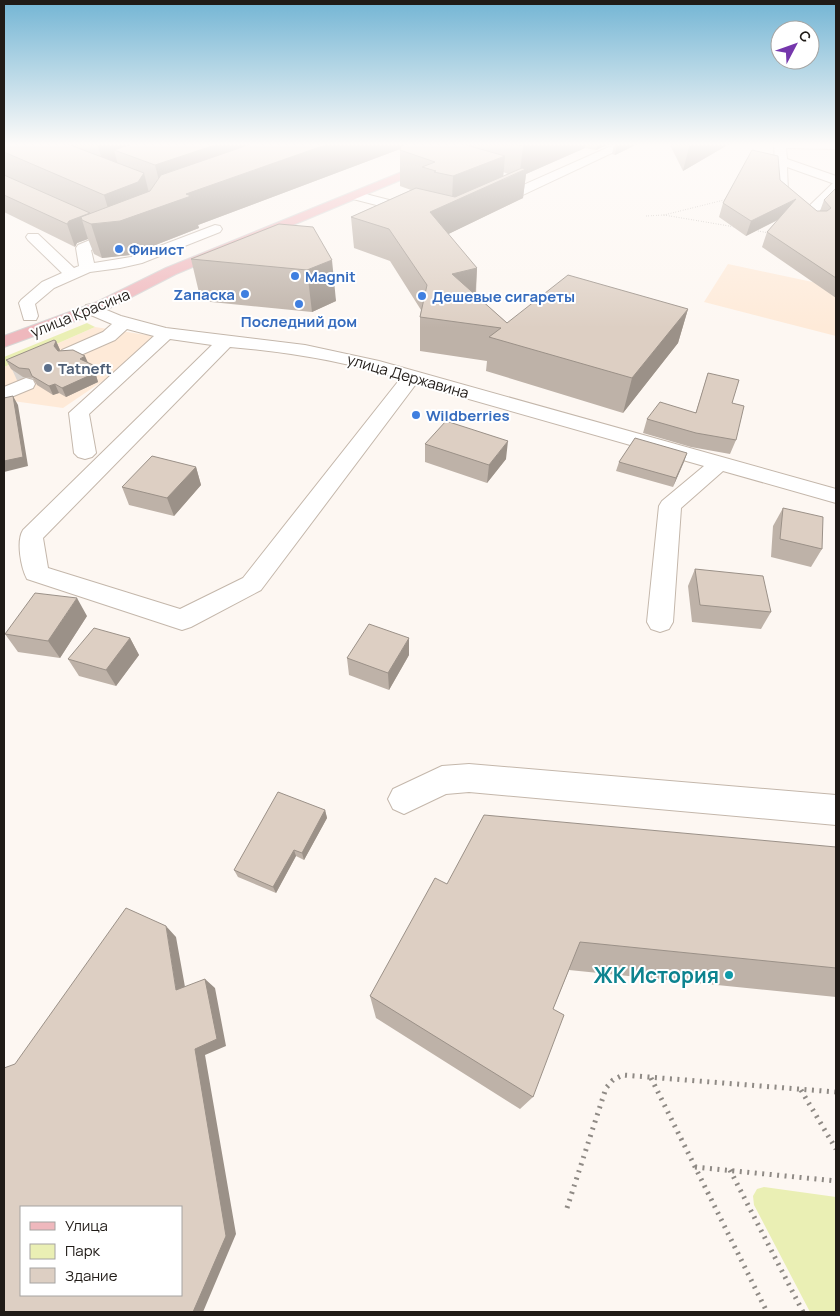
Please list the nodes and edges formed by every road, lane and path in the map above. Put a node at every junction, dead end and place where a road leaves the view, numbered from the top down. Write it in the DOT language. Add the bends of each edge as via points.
graph roads {
  1 [pos="337,204"];
  2 [pos="390,204"];
  3 [pos="490,204"];
  4 [pos="706,204"];
  5 [pos="796,204"];
  6 [pos="822,204"];
  7 [pos="479,209"];
  8 [pos="664,215"];
  9 [pos="434,216"];
  10 [pos="646,216"];
  11 [pos="137,225"];
  12 [pos="97,227"];
  13 [pos="739,228"];
  14 [pos="215,229"];
  15 [pos="748,229"];
  16 [pos="776,234"];
  17 [pos="114,235"];
  18 [pos="33,236"];
  19 [pos="87,268"];
  20 [pos="71,273"];
  21 [pos="154,278"];
  22 [pos="92,309"];
  23 [pos="124,322"];
  24 [pos="33,324"];
  25 [pos="6,325"];
  26 [pos="167,333"];
  27 [pos="227,340"];
  28 [pos="4,342"];
  29 [pos="4,348"];
  30 [pos="73,357"];
  31 [pos="412,377"];
  32 [pos="15,382"];
  33 [pos="4,394"];
  34 [pos="85,453"];
  35 [pos="720,463"];
  36 [pos="836,496"];
  37 [pos="660,622"];
  38 [pos="404,799"];
  39 [pos="836,810"];
  40 [pos="651,1077"];
  41 [pos="801,1090"];
  42 [pos="836,1092"];
  43 [pos="836,1149"];
  44 [pos="695,1167"];
  45 [pos="730,1170"];
  46 [pos="836,1181"];
  47 [pos="567,1208"];
  48 [pos="767,1312"];
  49 [pos="803,1312"];
  1 -- 21 [label="main road, улица Красина"];
  2 -- 9 [label="street"];
  3 -- 7 [label="street"];
  4 -- 8 [label="path"];
  5 -- 6 [label="street" via="812,218"];
  8 -- 10 [label="path"];
  8 -- 13 [label="path"];
  11 -- 17 [label="street"];
  12 -- 17 [label="street"];
  14 -- 19 [label="street" via="140,259 109,267"];
  15 -- 16 [label="path"];
  17 -- 19 [label="street" via="83,248"];
  18 -- 20 [label="street"];
  19 -- 20 [label="street"];
  20 -- 24 [label="street" via="48,285 27,302"];
  21 -- 22 [label="main road, улица Красина" via="135,291"];
  21 -- 24 [label="main road, улица Красина" via="110,286"];
  22 -- 23 [label="street, улица Державина"];
  22 -- 24 [label="main road, улица Красина"];
  23 -- 26 [label="street, улица Державина"];
  23 -- 30 [label="street" via="108,336 107,346"];
  24 -- 25 [label="main road, улица Красина"];
  24 -- 28 [label="main road, улица Красина"];
  24 -- 29 [label="main road"];
  26 -- 27 [label="street, улица Державина"];
  26 -- 34 [label="street" via="79,413"];
  27 -- 31 [label="street, улица Державина" via="364,361"];
  27 -- 31 [label="street" via="31,536 36,573 182,620 252,584"];
  31 -- 35 [label="street, улица Державина"];
  32 -- 33 [label="street"];
  35 -- 36 [label="street, улица Державина"];
  35 -- 37 [label="street" via="670,506"];
  38 -- 39 [label="street" via="442,780 469,778"];
  40 -- 41 [label="path"];
  40 -- 44 [label="path"];
  40 -- 47 [label="path" via="623,1075 606,1088"];
  41 -- 42 [label="path"];
  41 -- 43 [label="path"];
  44 -- 45 [label="path"];
  44 -- 48 [label="path"];
  45 -- 46 [label="path"];
  45 -- 49 [label="path"];
}
